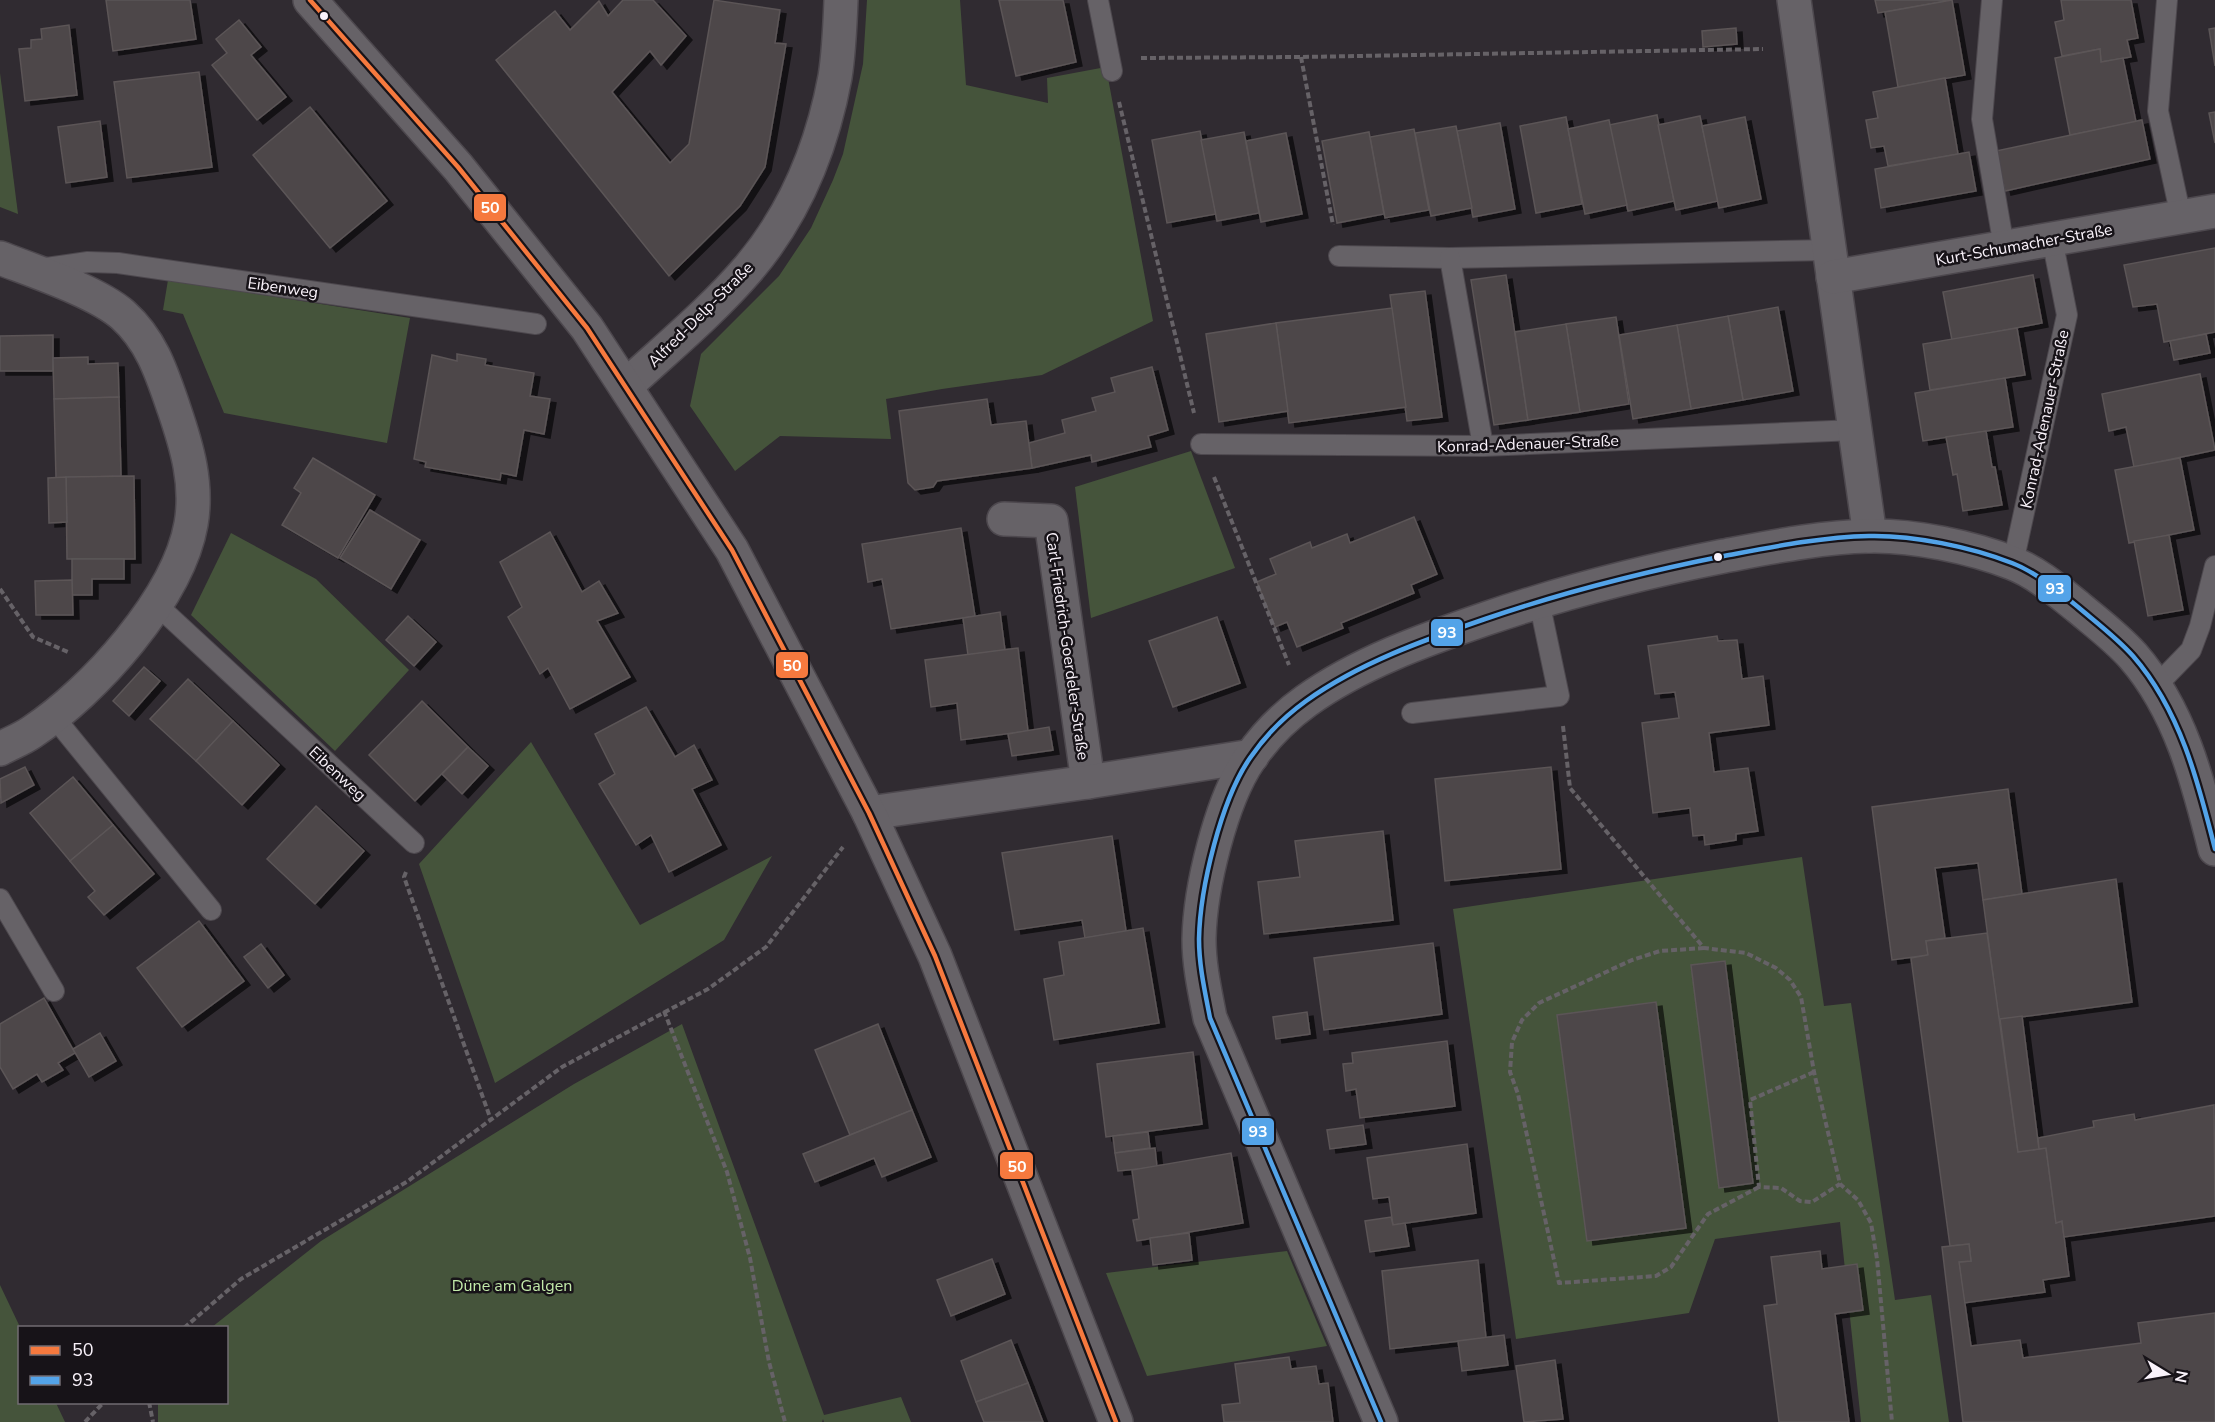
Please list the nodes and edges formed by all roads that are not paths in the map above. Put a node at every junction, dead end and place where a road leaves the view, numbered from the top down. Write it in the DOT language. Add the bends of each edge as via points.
graph roads {
  1 [pos="310,0"];
  2 [pos="841,0"];
  3 [pos="1098,0"];
  4 [pos="1794,0"];
  5 [pos="1992,0"];
  6 [pos="2167,0"];
  7 [pos="1111,64"];
  8 [pos="2215,211"];
  9 [pos="2181,217"];
  10 [pos="2052,239"];
  11 [pos="2004,247"];
  12 [pos="1339,256"];
  13 [pos="0,258"];
  14 [pos="1450,258"];
  15 [pos="1831,263"];
  16 [pos="30,270"];
  17 [pos="536,324"];
  18 [pos="626,386"];
  19 [pos="1855,430"];
  20 [pos="1201,444"];
  21 [pos="1483,446"];
  22 [pos="1004,519"];
  23 [pos="1870,536"];
  24 [pos="2013,563"];
  25 [pos="2215,566"];
  26 [pos="1539,601"];
  27 [pos="157,605"];
  28 [pos="2155,687"];
  29 [pos="1412,712"];
  30 [pos="54,717"];
  31 [pos="0,749"];
  32 [pos="1252,756"];
  33 [pos="1088,782"];
  34 [pos="869,813"];
  35 [pos="414,843"];
  36 [pos="2215,849"];
  37 [pos="0,899"];
  38 [pos="211,910"];
  39 [pos="54,991"];
  40 [pos="1116,1422"];
  41 [pos="1381,1422"];
  1 -- 18 [label="street" via="458,167 587,328"];
  2 -- 18 [label="street, Alfred-Delp-Straße" via="835,75 827,111 818,145 787,214 748,269"];
  3 -- 7 [label="lane"];
  4 -- 15 [label="street"];
  5 -- 11 [label="lane" via="1982,119"];
  6 -- 9 [label="lane" via="2158,111"];
  8 -- 9 [label="street, Kurt-Schumacher-Straße"];
  9 -- 10 [label="street, Kurt-Schumacher-Straße"];
  10 -- 11 [label="street, Kurt-Schumacher-Straße"];
  10 -- 24 [label="lane, Konrad-Adenauer-Straße" via="2067,315"];
  11 -- 15 [label="street, Kurt-Schumacher-Straße"];
  12 -- 14 [label="lane"];
  13 -- 16 [label="street, Eibenweg"];
  14 -- 15 [label="lane"];
  14 -- 21 [label="lane"];
  15 -- 19 [label="street"];
  16 -- 17 [label="lane, Eibenweg" via="88,262 118,263"];
  16 -- 27 [label="street, Eibenweg" via="97,298 121,314 145,339 161,370 191,463 194,493 185,549"];
  18 -- 34 [label="street" via="732,550"];
  19 -- 21 [label="lane, Konrad-Adenauer-Straße"];
  19 -- 23 [label="street"];
  20 -- 21 [label="lane, Konrad-Adenauer-Straße"];
  22 -- 33 [label="street, Carl-Friedrich-Goerdeler-Straße" via="1050,521"];
  23 -- 24 [label="street" via="1933,542"];
  23 -- 26 [label="street" via="1761,549 1678,565"];
  24 -- 28 [label="street" via="2042,580 2104,629 2133,657"];
  25 -- 28 [label="lane" via="2191,650"];
  26 -- 29 [label="lane" via="1559,696"];
  26 -- 32 [label="street" via="1451,631 1345,676 1277,725"];
  27 -- 30 [label="street, Eibenweg" via="105,667"];
  27 -- 35 [label="lane, Eibenweg"];
  28 -- 36 [label="street" via="2179,730 2199,784"];
  30 -- 31 [label="street, Eibenweg"];
  30 -- 38 [label="lane"];
  32 -- 33 [label="street, Carl-Friedrich-Goerdeler-Straße"];
  32 -- 41 [label="street" via="1240,774 1214,846 1203,899 1199,939 1210,1018"];
  33 -- 34 [label="street, Carl-Friedrich-Goerdeler-Straße"];
  34 -- 40 [label="street" via="935,956"];
  37 -- 39 [label="lane"];
}
